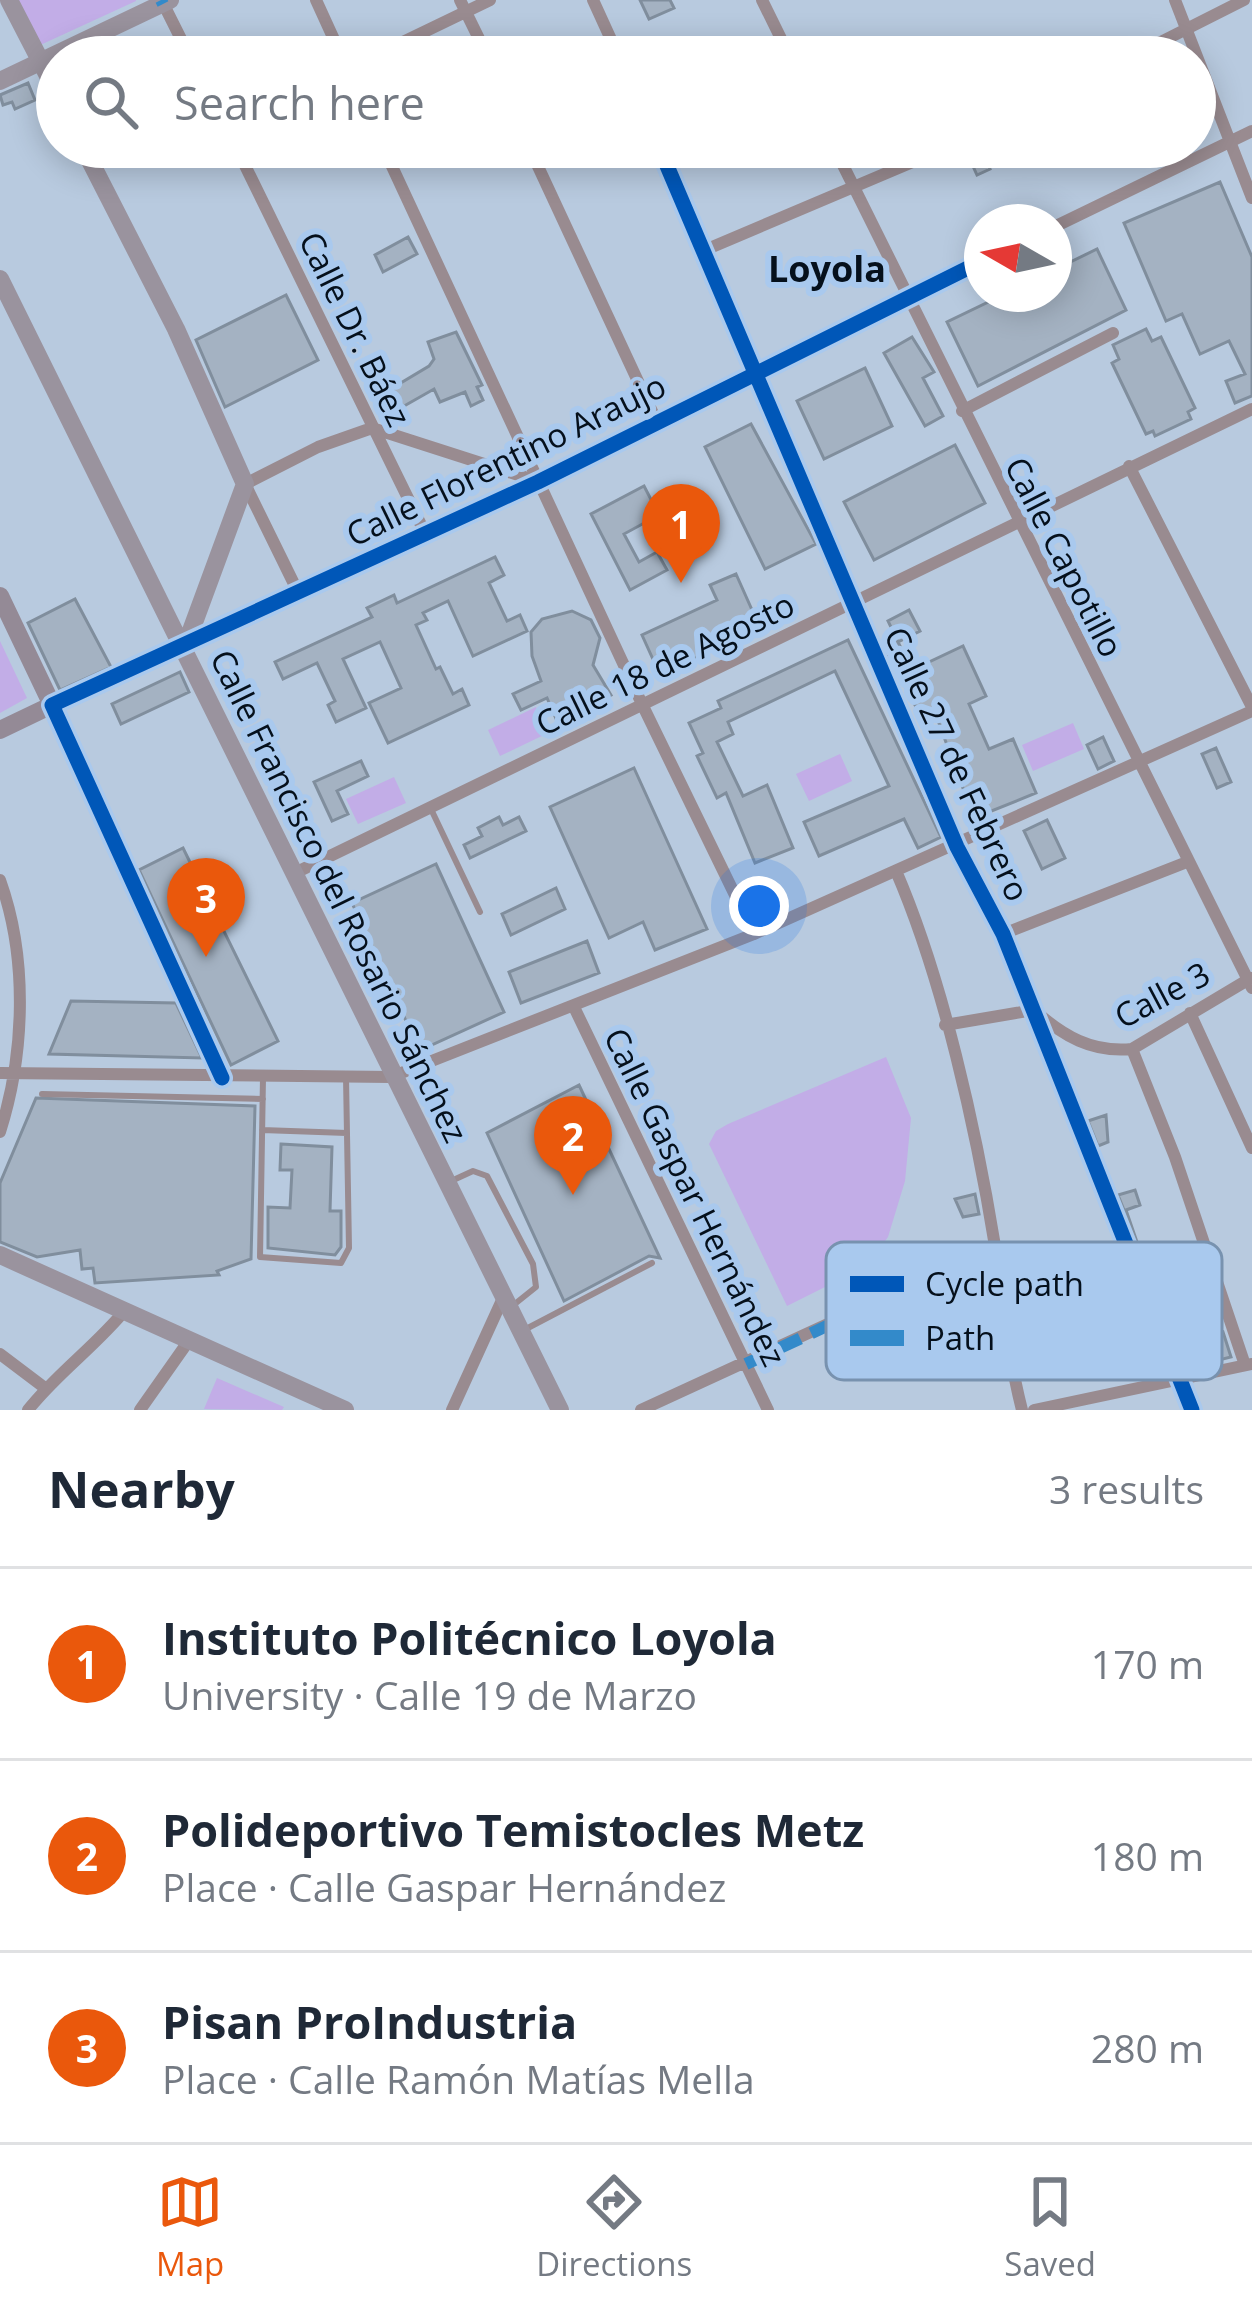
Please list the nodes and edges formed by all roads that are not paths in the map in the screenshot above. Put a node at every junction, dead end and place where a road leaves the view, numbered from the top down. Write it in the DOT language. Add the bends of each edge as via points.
graph roads {
  1 [pos="9,0"];
  2 [pos="316,0"];
  3 [pos="490,0"];
  4 [pos="593,0"];
  5 [pos="762,0"];
  6 [pos="1175,0"];
  7 [pos="1244,0"];
  8 [pos="165,1"];
  9 [pos="463,5"];
  10 [pos="1186,26"];
  11 [pos="91,36"];
  12 [pos="181,36"];
  13 [pos="332,36"];
  14 [pos="409,36"];
  15 [pos="478,36"];
  16 [pos="609,36"];
  17 [pos="780,36"];
  18 [pos="1168,36"];
  19 [pos="1190,36"];
  20 [pos="36,51"];
  21 [pos="36,63"];
  22 [pos="0,81"];
  23 [pos="1216,102"];
  24 [pos="1252,131"];
  25 [pos="1232,142"];
  26 [pos="1216,150"];
  27 [pos="94,168"];
  28 [pos="246,168"];
  29 [pos="393,168"];
  30 [pos="539,168"];
  31 [pos="669,168"];
  32 [pos="844,168"];
  33 [pos="902,168"];
  34 [pos="1178,168"];
  35 [pos="855,189"];
  36 [pos="1252,198"];
  37 [pos="1072,218"];
  38 [pos="706,250"];
  39 [pos="964,270"];
  40 [pos="0,279"];
  41 [pos="906,298"];
  42 [pos="1112,333"];
  43 [pos="756,370"];
  44 [pos="1252,409"];
  45 [pos="962,411"];
  46 [pos="656,420"];
  47 [pos="372,428"];
  48 [pos="1129,466"];
  49 [pos="538,482"];
  50 [pos="245,484"];
  51 [pos="1017,523"];
  52 [pos="426,535"];
  53 [pos="299,594"];
  54 [pos="0,596"];
  55 [pos="852,605"];
  56 [pos="185,646"];
  57 [pos="642,704"];
  58 [pos="52,705"];
  59 [pos="1252,709"];
  60 [pos="0,730"];
  61 [pos="1138,765"];
  62 [pos="430,807"];
  63 [pos="957,847"];
  64 [pos="1187,862"];
  65 [pos="896,871"];
  66 [pos="296,872"];
  67 [pos="0,880"];
  68 [pos="480,912"];
  69 [pos="754,934"];
  70 [pos="1003,934"];
  71 [pos="1250,982"];
  72 [pos="574,1007"];
  73 [pos="1034,1010"];
  74 [pos="1190,1013"];
  75 [pos="945,1024"];
  76 [pos="1132,1048"];
  77 [pos="6,1073"];
  78 [pos="263,1077"];
  79 [pos="346,1077"];
  80 [pos="391,1077"];
  81 [pos="222,1078"];
  82 [pos="42,1094"];
  83 [pos="262,1099"];
  84 [pos="262,1130"];
  85 [pos="0,1132"];
  86 [pos="347,1133"];
  87 [pos="1252,1148"];
  88 [pos="445,1184"];
  89 [pos="994,1242"];
  90 [pos="1125,1242"];
  91 [pos="1205,1242"];
  92 [pos="0,1256"];
  93 [pos="652,1263"];
  94 [pos="1222,1291"];
  95 [pos="505,1304"];
  96 [pos="126,1309"];
  97 [pos="826,1326"];
  98 [pos="521,1331"];
  99 [pos="190,1339"];
  100 [pos="0,1354"];
  101 [pos="746,1364"];
  102 [pos="1248,1365"];
  103 [pos="1014,1380"];
  104 [pos="1180,1380"];
  105 [pos="1192,1380"];
  106 [pos="1181,1383"];
  107 [pos="45,1388"];
  108 [pos="28,1410"];
  109 [pos="140,1410"];
  110 [pos="345,1410"];
  111 [pos="452,1410"];
  112 [pos="560,1410"];
  113 [pos="641,1410"];
  114 [pos="768,1410"];
  115 [pos="1022,1410"];
  116 [pos="1034,1410"];
  117 [pos="1192,1410"];
  1 -- 20 [label="street"];
  2 -- 13 [label="street"];
  3 -- 9 [label="street"];
  4 -- 16 [label="street"];
  5 -- 17 [label="street"];
  6 -- 10 [label="street"];
  7 -- 10 [label="street"];
  8 -- 11 [label="street"];
  8 -- 12 [label="street"];
  9 -- 14 [label="street"];
  9 -- 15 [label="street"];
  10 -- 18 [label="street"];
  10 -- 19 [label="street"];
  21 -- 22 [label="street"];
  23 -- 25 [label="street"];
  24 -- 25 [label="street"];
  25 -- 26 [label="street"];
  25 -- 36 [label="street"];
  27 -- 50 [label="street"];
  28 -- 47 [label="street, Calle Dr. Báez"];
  29 -- 49 [label="street"];
  30 -- 46 [label="street"];
  31 -- 38 [label="street, Calle 27 de Febrero"];
  32 -- 35 [label="street, Calle Capotillo"];
  33 -- 35 [label="street"];
  34 -- 37 [label="street"];
  35 -- 38 [label="street"];
  35 -- 41 [label="street, Calle Capotillo"];
  38 -- 43 [label="street, Calle 27 de Febrero"];
  39 -- 41 [label="street, Calle Florentino Araujo"];
  40 -- 56 [label="street, Calle Francisco del Rosario Sánchez"];
  41 -- 43 [label="street, Calle Florentino Araujo"];
  41 -- 45 [label="street, Calle Capotillo"];
  42 -- 45 [label="street"];
  43 -- 46 [label="street, Calle Florentino Araujo"];
  43 -- 55 [label="street, Calle 27 de Febrero"];
  44 -- 48 [label="street, Calle 18 de Agosto"];
  45 -- 51 [label="street, Calle Capotillo"];
  46 -- 49 [label="street, Calle Florentino Araujo"];
  47 -- 49 [label="street"];
  47 -- 50 [label="street"];
  47 -- 52 [label="street, Calle Dr. Báez"];
  48 -- 51 [label="street, Calle 18 de Agosto"];
  48 -- 59 [label="street"];
  49 -- 52 [label="street, Calle Florentino Araujo"];
  49 -- 57 [label="street"];
  50 -- 53 [label="street"];
  50 -- 56 [label="street"];
  51 -- 55 [label="street, Calle 18 de Agosto"];
  51 -- 61 [label="street, Calle Capotillo"];
  52 -- 53 [label="street, Calle Florentino Araujo"];
  53 -- 56 [label="street, Calle Florentino Araujo"];
  54 -- 58 [label="main road"];
  55 -- 57 [label="street, Calle 18 de Agosto"];
  55 -- 63 [label="street, Calle 27 de Febrero"];
  56 -- 58 [label="street, Calle Florentino Araujo"];
  56 -- 66 [label="street, Calle Francisco del Rosario Sánchez"];
  57 -- 62 [label="street, Calle 18 de Agosto"];
  57 -- 69 [label="street"];
  58 -- 60 [label="main road, Calle Florentino Araujo"];
  58 -- 81 [label="street"];
  59 -- 61 [label="street"];
  61 -- 63 [label="street"];
  61 -- 64 [label="street, Calle Capotillo"];
  62 -- 66 [label="street, Calle 18 de Agosto"];
  62 -- 68 [label="lane"];
  63 -- 65 [label="street"];
  63 -- 70 [label="street, Calle 27 de Febrero"];
  64 -- 70 [label="street"];
  64 -- 71 [label="street, Calle Capotillo"];
  65 -- 69 [label="street"];
  65 -- 75 [label="street"];
  66 -- 80 [label="street, Calle Francisco del Rosario Sánchez"];
  67 -- 77 [label="street" via="21,998"];
  69 -- 72 [label="street"];
  70 -- 73 [label="street, Calle 27 de Febrero"];
  71 -- 74 [label="street, Calle 3"];
  72 -- 80 [label="street"];
  72 -- 101 [label="street, Calle Gaspar Hernández"];
  73 -- 75 [label="street"];
  73 -- 76 [label="street, Calle 3" via="1071,1039 1110,1051"];
  73 -- 90 [label="street, Calle 27 de Febrero"];
  74 -- 76 [label="street, Calle 3"];
  74 -- 87 [label="street"];
  75 -- 89 [label="street"];
  76 -- 91 [label="street"];
  77 -- 81 [label="street"];
  77 -- 85 [label="street"];
  78 -- 79 [label="street"];
  78 -- 81 [label="street"];
  78 -- 83 [label="lane"];
  79 -- 80 [label="street"];
  79 -- 86 [label="lane"];
  80 -- 88 [label="street, Calle Francisco del Rosario Sánchez"];
  82 -- 83 [label="lane"];
  83 -- 84 [label="lane"];
  84 -- 86 [label="lane"];
  84 -- 86 [label="lane" via="258,1249 278,1262 341,1263 348,1255"];
  88 -- 95 [label="street, Calle Francisco del Rosario Sánchez"];
  88 -- 95 [label="lane" via="472,1171 487,1176 533,1264 536,1287"];
  92 -- 96 [label="street"];
  93 -- 98 [label="lane"];
  94 -- 102 [label="street"];
  95 -- 98 [label="street, Calle Francisco del Rosario Sánchez"];
  95 -- 111 [label="street"];
  96 -- 99 [label="street"];
  96 -- 107 [label="street"];
  97 -- 101 [label="street"];
  98 -- 112 [label="street, Calle Francisco del Rosario Sánchez"];
  99 -- 109 [label="street"];
  99 -- 110 [label="street"];
  100 -- 107 [label="street"];
  101 -- 113 [label="street"];
  101 -- 114 [label="street, Calle Gaspar Hernández"];
  103 -- 115 [label="street"];
  104 -- 106 [label="street, Calle 27 de Febrero"];
  105 -- 106 [label="street"];
  106 -- 116 [label="street"];
  106 -- 117 [label="street, Calle 27 de Febrero"];
  107 -- 108 [label="street"];
}
